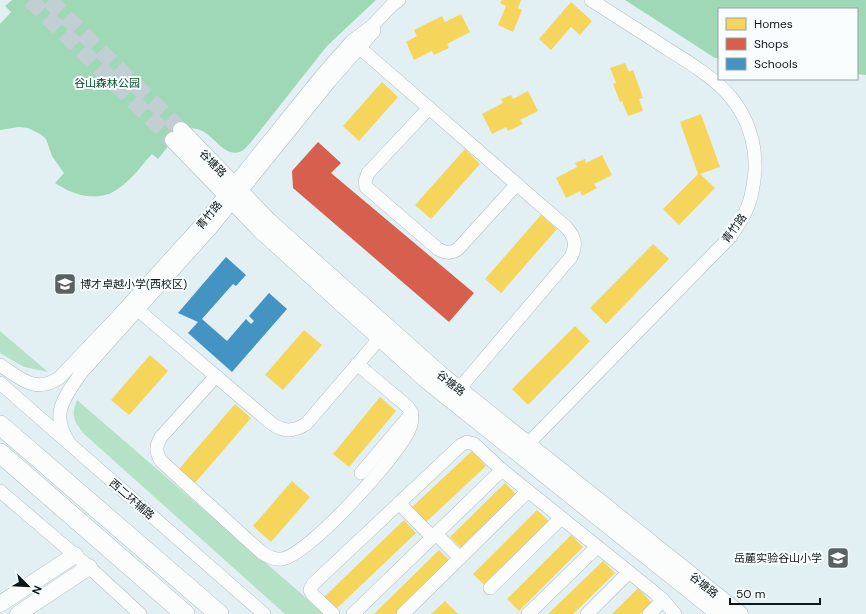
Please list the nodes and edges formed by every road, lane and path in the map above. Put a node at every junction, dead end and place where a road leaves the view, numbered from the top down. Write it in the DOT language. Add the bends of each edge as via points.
graph roads {
  1 [pos="399,0"];
  2 [pos="407,0"];
  3 [pos="582,0"];
  4 [pos="591,0"];
  5 [pos="356,44"];
  6 [pos="429,108"];
  7 [pos="177,135"];
  8 [pos="517,184"];
  9 [pos="233,193"];
  10 [pos="134,306"];
  11 [pos="379,338"];
  12 [pos="357,364"];
  13 [pos="0,365"];
  14 [pos="216,376"];
  15 [pos="0,383"];
  16 [pos="459,389"];
  17 [pos="412,413"];
  18 [pos="0,424"];
  19 [pos="70,444"];
  20 [pos="521,448"];
  21 [pos="0,453"];
  22 [pos="502,470"];
  23 [pos="361,473"];
  24 [pos="0,491"];
  25 [pos="528,491"];
  26 [pos="399,503"];
  27 [pos="561,518"];
  28 [pos="434,536"];
  29 [pos="597,547"];
  30 [pos="75,555"];
  31 [pos="460,558"];
  32 [pos="89,567"];
  33 [pos="629,572"];
  34 [pos="490,588"];
  35 [pos="663,600"];
  36 [pos="0,604"];
  37 [pos="18,614"];
  38 [pos="140,614"];
  39 [pos="185,614"];
  40 [pos="219,614"];
  41 [pos="264,614"];
  42 [pos="333,614"];
  43 [pos="354,614"];
  44 [pos="403,614"];
  45 [pos="528,614"];
  46 [pos="587,614"];
  47 [pos="648,614"];
  48 [pos="675,614"];
  49 [pos="719,614"];
  50 [pos="740,614"];
  1 -- 5 [label="street, 青竹路"];
  2 -- 5 [label="street, 青竹路"];
  3 -- 20 [label="street, 青竹路" via="683,64 711,84 729,102 742,122 749,143 749,184 745,204 727,233"];
  4 -- 20 [label="street, 青竹路" via="686,60 733,99 746,120 754,141 754,184 750,205 731,236"];
  5 -- 6 [label="street"];
  5 -- 9 [label="street, 青竹路" via="330,81"];
  6 -- 8 [label="street"];
  6 -- 8 [label="street" via="368,173 366,187 438,249 452,253"];
  7 -- 9 [label="main road, 谷塘路"];
  8 -- 16 [label="street" via="566,227 576,243 571,257"];
  9 -- 10 [label="street, 青竹路" via="204,220"];
  9 -- 11 [label="main road, 谷塘路" via="261,231"];
  9 -- 16 [label="main road, 谷塘路" via="280,231"];
  10 -- 13 [label="street, 青竹路" via="52,383 28,383"];
  10 -- 14 [label="street"];
  10 -- 19 [label="street, 青竹路" via="62,403 60,425 62,434"];
  11 -- 12 [label="street"];
  11 -- 20 [label="main road, 谷塘路" via="427,381"];
  12 -- 14 [label="street" via="306,424 295,430 280,429"];
  12 -- 17 [label="street"];
  14 -- 17 [label="street" via="161,437 157,443 157,454 261,552 275,559 282,559 298,551 347,508 404,440 410,429"];
  15 -- 19 [label="street, 西二环辅路"];
  16 -- 20 [label="main road, 谷塘路"];
  17 -- 23 [label="street"];
  18 -- 40 [label="highway"];
  19 -- 41 [label="street, 西二环辅路"];
  20 -- 49 [label="main road, 谷塘路"];
  20 -- 50 [label="main road, 谷塘路"];
  21 -- 39 [label="highway"];
  22 -- 25 [label="street"];
  22 -- 26 [label="street" via="474,444 467,442"];
  22 -- 28 [label="street"];
  24 -- 30 [label="street"];
  25 -- 27 [label="street"];
  25 -- 31 [label="street"];
  26 -- 28 [label="street"];
  26 -- 42 [label="street" via="313,584 310,590 313,595"];
  27 -- 29 [label="street"];
  27 -- 34 [label="street"];
  28 -- 31 [label="street"];
  28 -- 43 [label="street"];
  29 -- 33 [label="street"];
  29 -- 45 [label="street"];
  30 -- 32 [label="street"];
  30 -- 36 [label="main road"];
  31 -- 44 [label="street"];
  32 -- 37 [label="main road"];
  32 -- 38 [label="street"];
  33 -- 35 [label="street"];
  33 -- 46 [label="street"];
  35 -- 47 [label="street"];
  35 -- 48 [label="street"];
}
